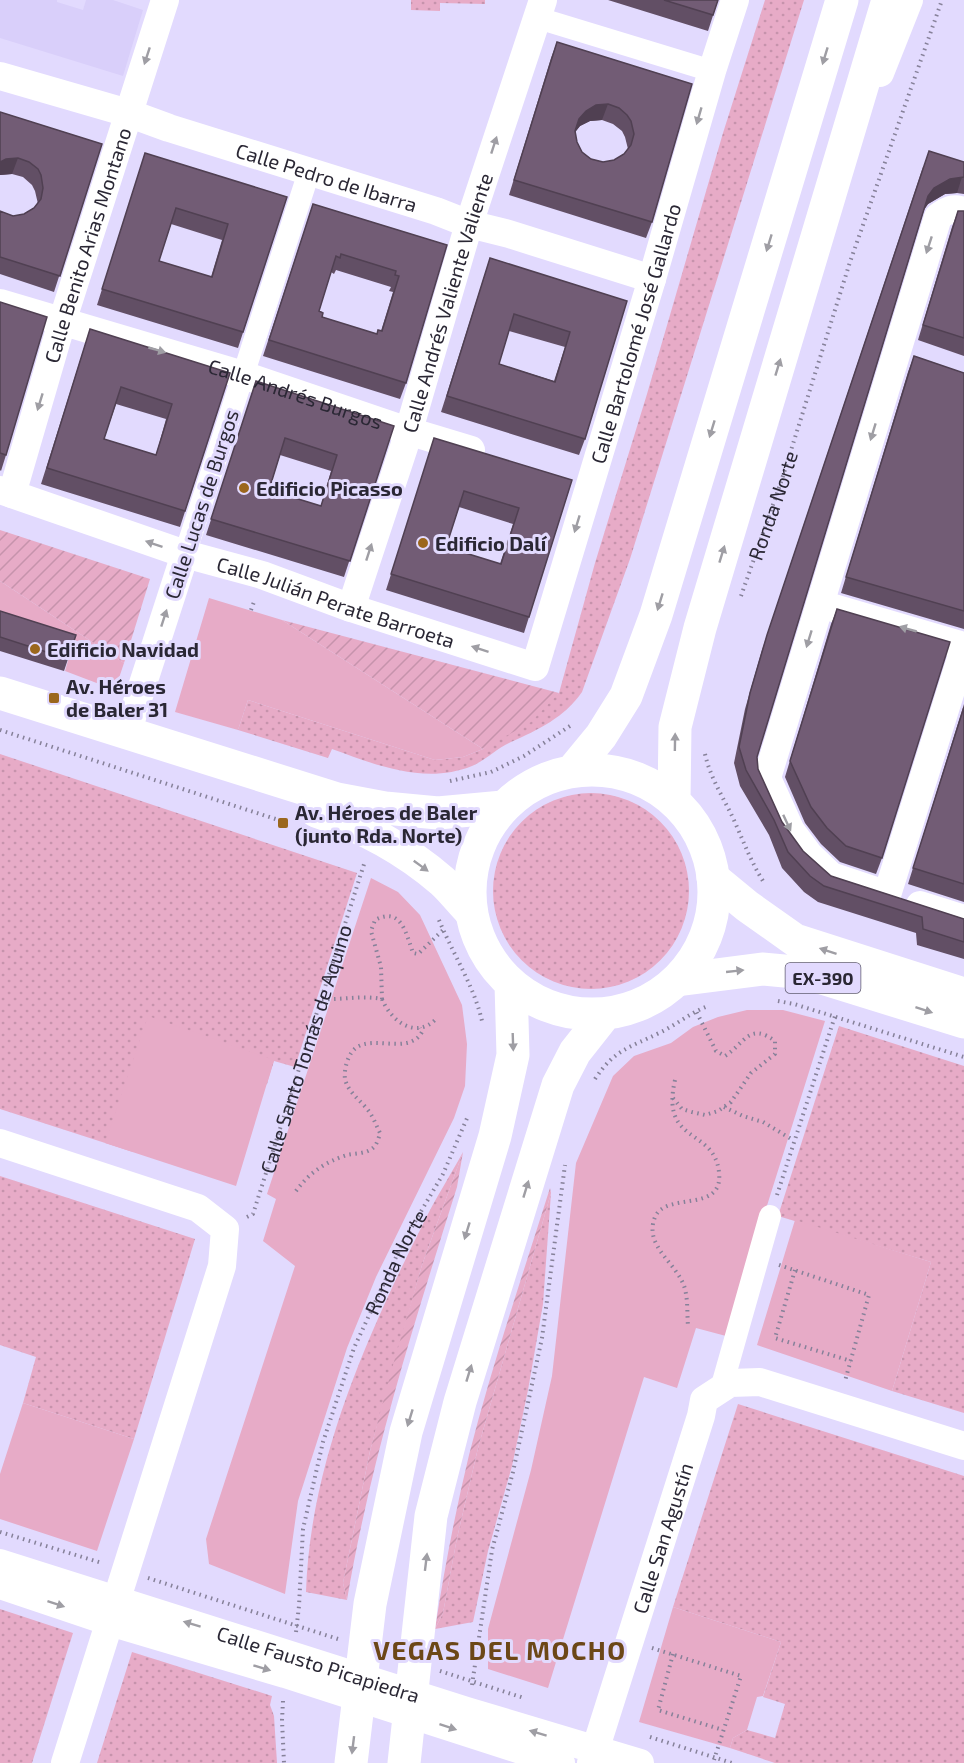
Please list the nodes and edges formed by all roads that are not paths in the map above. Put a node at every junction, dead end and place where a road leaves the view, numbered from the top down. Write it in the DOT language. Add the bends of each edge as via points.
graph roads {
  1 [pos="165,0"];
  2 [pos="735,0"];
  3 [pos="842,0"];
  4 [pos="888,0"];
  5 [pos="909,0"];
  6 [pos="540,9"];
  7 [pos="712,71"];
  8 [pos="0,76"];
  9 [pos="128,114"];
  10 [pos="309,172"];
  11 [pos="964,211"];
  12 [pos="469,224"];
  13 [pos="818,231"];
  14 [pos="652,279"];
  15 [pos="0,303"];
  16 [pos="62,322"];
  17 [pos="243,375"];
  18 [pos="408,431"];
  19 [pos="501,459"];
  20 [pos="6,492"];
  21 [pos="185,554"];
  22 [pos="820,604"];
  23 [pos="351,608"];
  24 [pos="964,647"];
  25 [pos="535,667"];
  26 [pos="0,693"];
  27 [pos="0,710"];
  28 [pos="127,733"];
  29 [pos="573,770"];
  30 [pos="674,801"];
  31 [pos="503,807"];
  32 [pos="713,878"];
  33 [pos="887,895"];
  34 [pos="471,912"];
  35 [pos="964,919"];
  36 [pos="677,980"];
  37 [pos="511,984"];
  38 [pos="964,994"];
  39 [pos="605,1014"];
  40 [pos="964,1022"];
  41 [pos="0,1143"];
  42 [pos="770,1216"];
  43 [pos="721,1389"];
  44 [pos="964,1446"];
  45 [pos="0,1563"];
  46 [pos="0,1585"];
  47 [pos="113,1611"];
  48 [pos="287,1664"];
  49 [pos="592,1756"];
  50 [pos="65,1763"];
  51 [pos="351,1763"];
  52 [pos="404,1763"];
  53 [pos="561,1763"];
  54 [pos="640,1763"];
  1 -- 9 [label="street, Calle Benito Arias Montano, one-way"];
  2 -- 7 [label="street, Calle Bartolomé José Gallardo"];
  3 -- 29 [label="main road, one-way" via="656,615 626,696"];
  4 -- 13 [label="main road, Ronda Norte"];
  5 -- 13 [label="street"];
  6 -- 7 [label="street"];
  12 -- 6 [label="street, Calle Andrés Valiente Valiente, one-way"];
  7 -- 14 [label="street, Calle Bartolomé José Gallardo, one-way"];
  8 -- 9 [label="street, Calle Pedro de Ibarra"];
  9 -- 10 [label="street, Calle Pedro de Ibarra"];
  9 -- 16 [label="street, Calle Benito Arias Montano"];
  10 -- 12 [label="street, Calle Pedro de Ibarra"];
  10 -- 17 [label="street, Calle Lucas de Burgos"];
  11 -- 22 [label="street, one-way" via="946,210 938,217 908,355"];
  12 -- 14 [label="street, Calle Pedro de Ibarra"];
  12 -- 18 [label="street, Calle Andrés Valiente Valiente"];
  30 -- 13 [label="main road, Ronda Norte, one-way" via="675,727 694,650"];
  14 -- 25 [label="street, Calle Bartolomé José Gallardo, one-way" via="578,482"];
  15 -- 16 [label="street, Calle Andrés Burgos"];
  16 -- 17 [label="street, Calle Andrés Burgos, one-way"];
  16 -- 20 [label="street, Calle Benito Arias Montano, one-way"];
  17 -- 18 [label="street, Calle Andrés Burgos"];
  17 -- 21 [label="street, Calle Lucas de Burgos"];
  18 -- 19 [label="street, Calle Andrés Burgos"];
  23 -- 18 [label="street, Calle Andrés Valiente Valiente, one-way"];
  21 -- 20 [label="street, Calle Julián Perate Barroeta, one-way"];
  21 -- 23 [label="street, Calle Julián Perate Barroeta" via="262,575"];
  28 -- 21 [label="street, Calle Lucas de Burgos, one-way"];
  24 -- 22 [label="street, one-way"];
  22 -- 33 [label="street, one-way" via="767,778 791,831 809,855 831,876"];
  25 -- 23 [label="street, Calle Julián Perate Barroeta, one-way"];
  24 -- 33 [label="street"];
  26 -- 28 [label="main road"];
  27 -- 34 [label="main road, one-way" via="353,824 388,842 442,882"];
  28 -- 31 [label="main road" via="337,799 438,813"];
  29 -- 30 [label="main road" via="610,771 645,782"];
  29 -- 31 [label="main road" via="535,783"];
  30 -- 32 [label="main road" via="702,841"];
  31 -- 34 [label="main road" via="481,838 470,874"];
  32 -- 36 [label="main road" via="712,915 700,950"];
  38 -- 32 [label="main road, EX-390, one-way" via="795,940"];
  33 -- 35 [label="street"];
  34 -- 37 [label="main road" via="484,952"];
  36 -- 39 [label="main road" via="644,1003"];
  36 -- 40 [label="main road, EX-390, one-way" via="762,969 806,973"];
  37 -- 39 [label="main road" via="539,1003 571,1013"];
  37 -- 51 [label="main road, one-way" via="513,1055 495,1136 406,1432 370,1604"];
  52 -- 39 [label="main road, one-way" via="431,1516 460,1402 558,1085 574,1052"];
  41 -- 47 [label="street" via="198,1208 225,1229 222,1266"];
  42 -- 43 [label="street, Calle San Agustín"];
  43 -- 44 [label="street" via="730,1383 760,1382"];
  43 -- 49 [label="street, Calle San Agustín" via="704,1400"];
  45 -- 47 [label="street, Calle Fausto Picapiedra"];
  46 -- 47 [label="street, Calle Fausto Picapiedra, one-way"];
  47 -- 48 [label="street, Calle Fausto Picapiedra"];
  47 -- 50 [label="street"];
  49 -- 48 [label="street, Calle Fausto Picapiedra, one-way" via="467,1711"];
  48 -- 53 [label="street, Calle Fausto Picapiedra, one-way"];
  49 -- 54 [label="street, Calle Fausto Picapiedra"];
}
